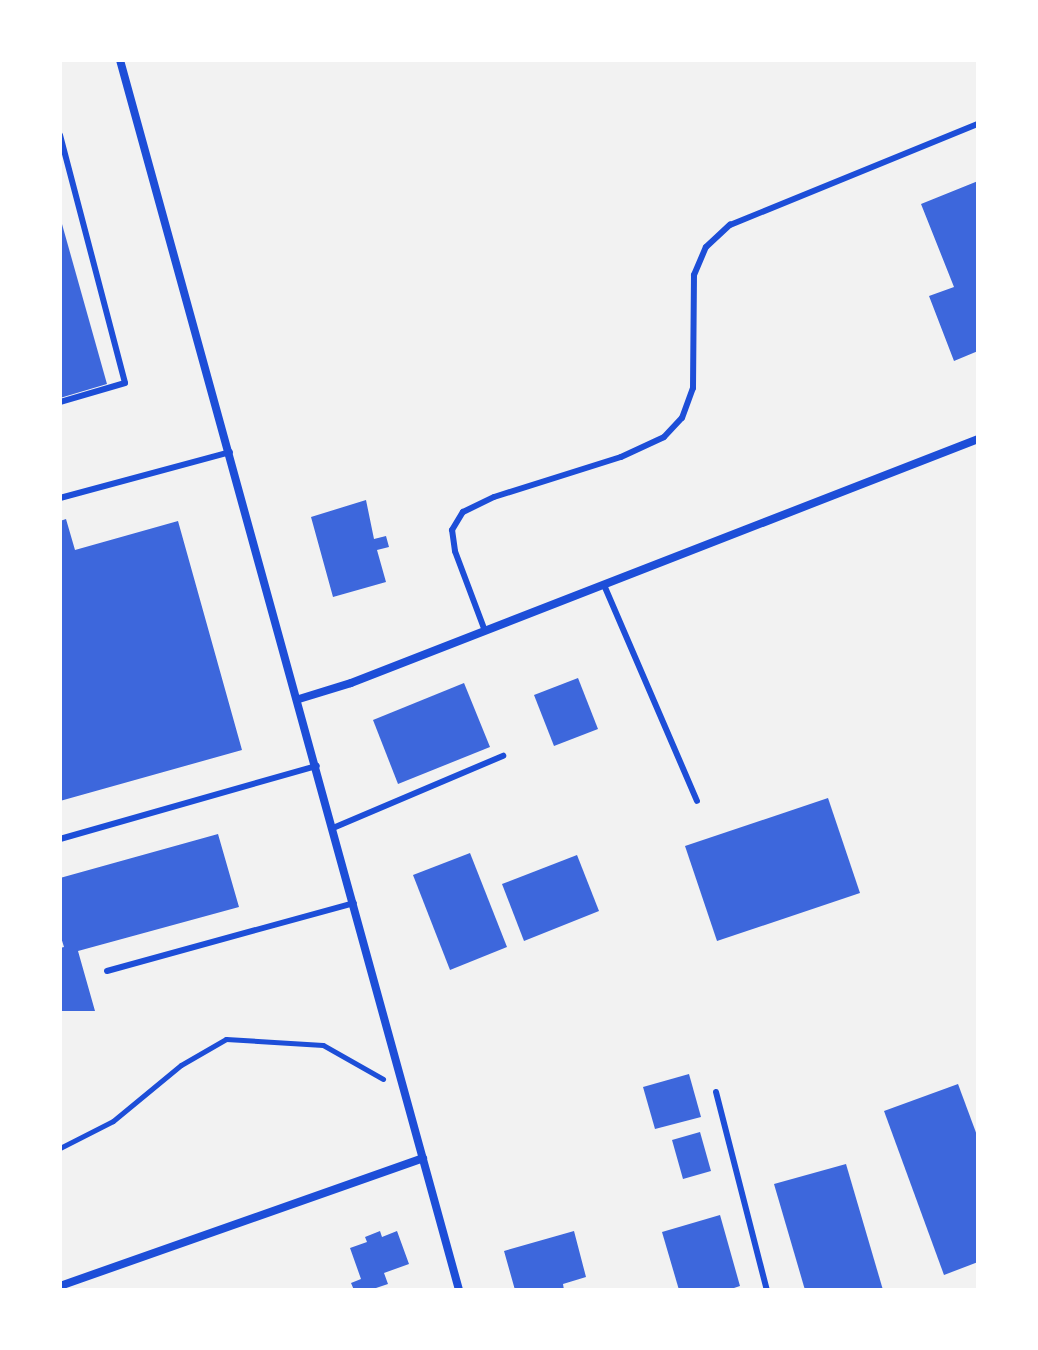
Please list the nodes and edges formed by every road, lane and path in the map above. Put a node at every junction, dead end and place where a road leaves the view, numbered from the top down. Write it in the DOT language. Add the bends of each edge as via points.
graph roads {
  1 [pos="120,60"];
  2 [pos="978,124"];
  3 [pos="60,135"];
  4 [pos="60,402"];
  5 [pos="978,439"];
  6 [pos="230,452"];
  7 [pos="60,498"];
  8 [pos="604,585"];
  9 [pos="485,631"];
  10 [pos="299,699"];
  11 [pos="503,756"];
  12 [pos="317,766"];
  13 [pos="697,801"];
  14 [pos="333,828"];
  15 [pos="60,839"];
  16 [pos="354,903"];
  17 [pos="107,971"];
  18 [pos="405,1092"];
  19 [pos="716,1092"];
  20 [pos="60,1148"];
  21 [pos="423,1158"];
  22 [pos="60,1286"];
  23 [pos="459,1290"];
  24 [pos="767,1290"];
  1 -- 6 [label="street"];
  2 -- 9 [label="lane" via="730,225 706,247 694,275 693,388 682,418 664,437 621,457 463,512 452,530"];
  3 -- 4 [label="lane" via="125,383"];
  5 -- 8 [label="street"];
  6 -- 7 [label="lane"];
  6 -- 10 [label="street"];
  8 -- 9 [label="street"];
  8 -- 13 [label="lane"];
  9 -- 10 [label="street"];
  10 -- 12 [label="street"];
  11 -- 14 [label="lane"];
  12 -- 14 [label="street"];
  12 -- 15 [label="lane"];
  14 -- 16 [label="street"];
  16 -- 17 [label="lane"];
  16 -- 18 [label="street"];
  18 -- 20 [label="path" via="323,1045 226,1039 181,1065 113,1121"];
  18 -- 21 [label="street"];
  19 -- 24 [label="lane"];
  21 -- 22 [label="street"];
  21 -- 23 [label="street"];
}
